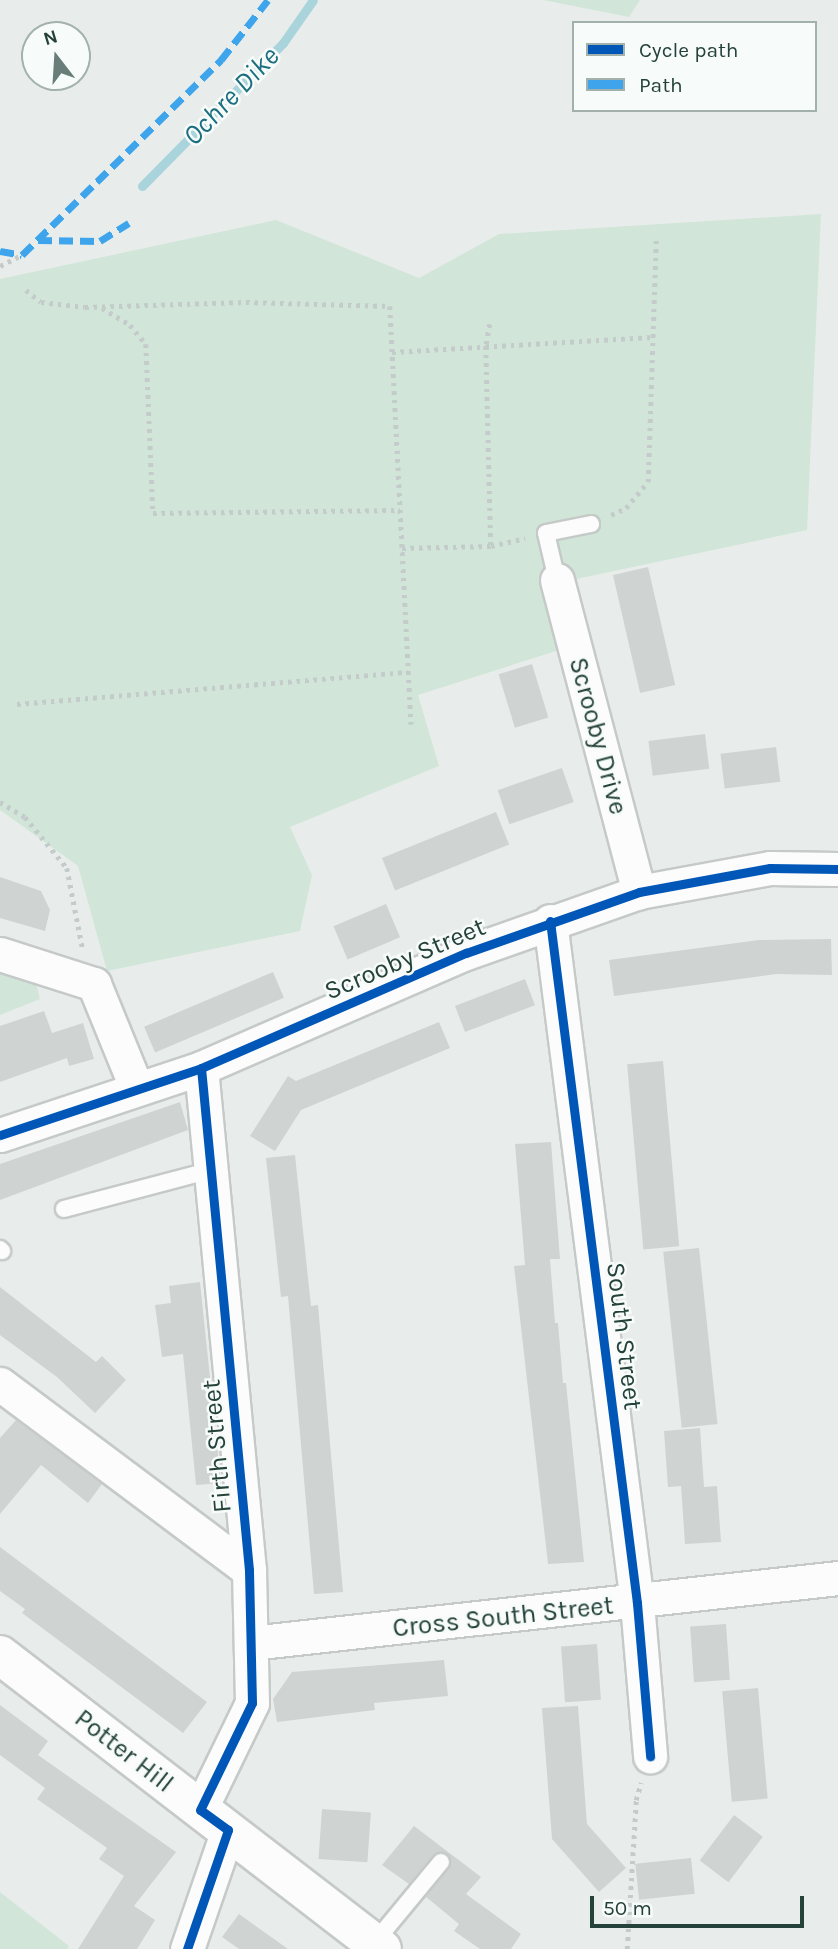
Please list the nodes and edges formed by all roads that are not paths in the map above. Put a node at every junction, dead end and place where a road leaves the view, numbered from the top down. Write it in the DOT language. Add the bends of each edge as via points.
graph roads {
  1 [pos="591,524"];
  2 [pos="557,580"];
  3 [pos="838,869"];
  4 [pos="639,892"];
  5 [pos="550,921"];
  6 [pos="0,954"];
  7 [pos="201,1068"];
  8 [pos="136,1087"];
  9 [pos="0,1135"];
  10 [pos="212,1170"];
  11 [pos="64,1209"];
  12 [pos="0,1384"];
  13 [pos="249,1570"];
  14 [pos="838,1577"];
  15 [pos="637,1603"];
  16 [pos="251,1643"];
  17 [pos="0,1655"];
  18 [pos="650,1756"];
  19 [pos="214,1820"];
  20 [pos="441,1862"];
  21 [pos="378,1946"];
  22 [pos="187,1949"];
  1 -- 2 [label="lane" via="547,533"];
  2 -- 4 [label="street, Scrooby Drive"];
  3 -- 4 [label="street, Scrooby Street" via="770,868"];
  4 -- 5 [label="street, Scrooby Street"];
  5 -- 7 [label="street, Scrooby Street"];
  5 -- 15 [label="street, South Street"];
  6 -- 8 [label="street" via="94,984"];
  7 -- 8 [label="street, Scrooby Street"];
  7 -- 10 [label="street, Firth Street"];
  8 -- 9 [label="street, Scrooby Street"];
  10 -- 11 [label="lane"];
  10 -- 13 [label="street, Firth Street"];
  12 -- 13 [label="street"];
  13 -- 16 [label="street, Firth Street"];
  14 -- 15 [label="street, Cross South Street"];
  15 -- 16 [label="street, Cross South Street"];
  15 -- 18 [label="street, South Street"];
  16 -- 19 [label="street, Firth Street" via="252,1703"];
  17 -- 19 [label="main road, Potter Hill"];
  19 -- 21 [label="main road, Potter Hill"];
  19 -- 22 [label="street, Firth Street"];
  20 -- 21 [label="lane"];
}
